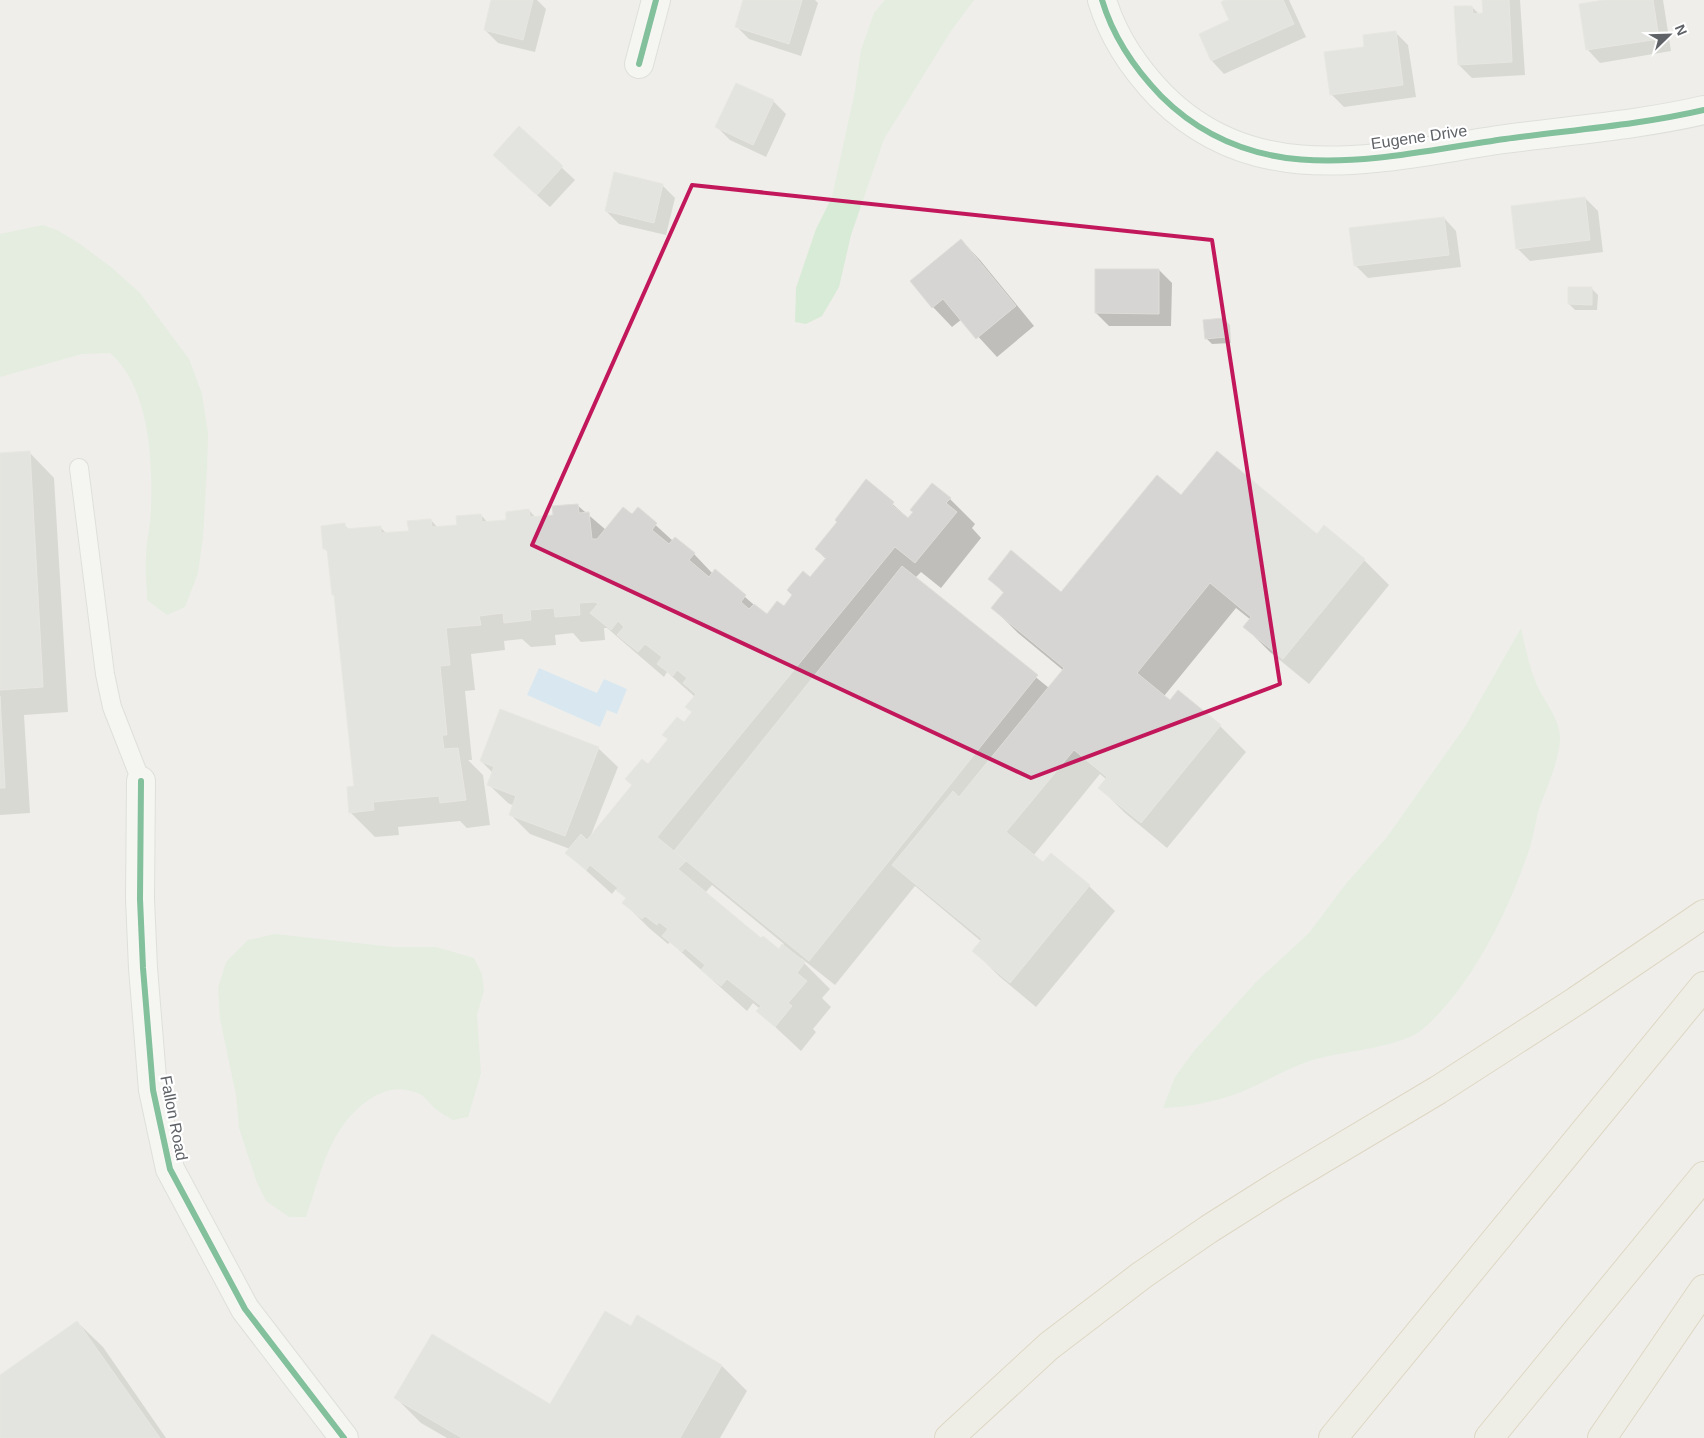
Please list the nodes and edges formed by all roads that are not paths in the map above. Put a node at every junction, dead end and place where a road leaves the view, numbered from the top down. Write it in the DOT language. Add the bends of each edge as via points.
graph roads {
  1 [pos="656,0"];
  2 [pos="1102,0"];
  3 [pos="639,64"];
  4 [pos="1704,110"];
  5 [pos="78,468"];
  6 [pos="141,780"];
  7 [pos="1704,914"];
  8 [pos="1704,986"];
  9 [pos="1704,1176"];
  10 [pos="1704,1289"];
  11 [pos="344,1438"];
  12 [pos="949,1438"];
  13 [pos="1334,1438"];
  14 [pos="1489,1438"];
  15 [pos="1602,1438"];
  1 -- 3 [label="street"];
  2 -- 4 [label="street, Eugene Drive" via="1116,35 1134,64 1182,115 1226,142 1277,158 1317,162 1391,155"];
  5 -- 6 [label="lane" via="105,674 112,706"];
  6 -- 11 [label="street, Fallon Road" via="140,899 145,986 153,1090 170,1169 245,1309"];
  7 -- 12 [label="highway" via="1438,1090 1277,1186 1157,1265 1049,1346"];
  8 -- 13 [label="highway"];
  9 -- 14 [label="highway"];
  10 -- 15 [label="highway"];
}
